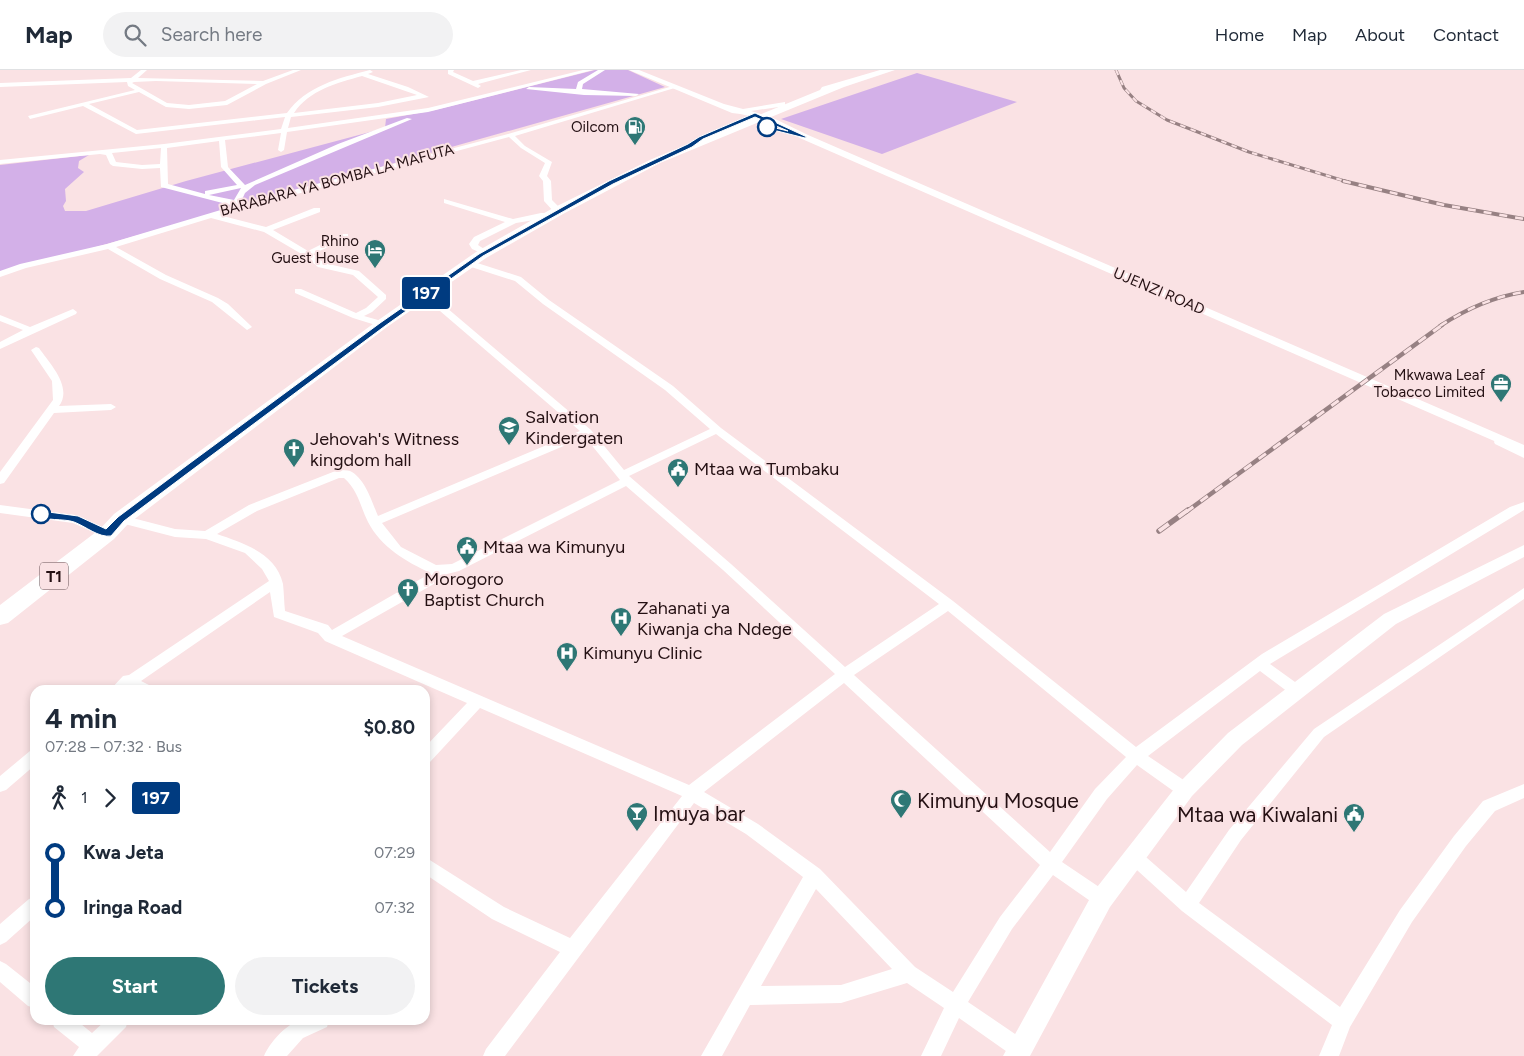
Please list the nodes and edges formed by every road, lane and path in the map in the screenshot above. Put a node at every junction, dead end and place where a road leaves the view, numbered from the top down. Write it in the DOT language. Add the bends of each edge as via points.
graph roads {
  1 [pos="144,70"];
  2 [pos="298,70"];
  3 [pos="377,70"];
  4 [pos="451,70"];
  5 [pos="528,70"];
  6 [pos="590,70"];
  7 [pos="602,70"];
  8 [pos="633,70"];
  9 [pos="890,70"];
  10 [pos="362,74"];
  11 [pos="564,77"];
  12 [pos="132,81"];
  13 [pos="264,83"];
  14 [pos="473,83"];
  15 [pos="580,83"];
  16 [pos="0,85"];
  17 [pos="840,86"];
  18 [pos="522,87"];
  19 [pos="675,87"];
  20 [pos="543,90"];
  21 [pos="136,91"];
  22 [pos="584,92"];
  23 [pos="486,93"];
  24 [pos="645,94"];
  25 [pos="423,96"];
  26 [pos="431,99"];
  27 [pos="438,102"];
  28 [pos="227,103"];
  29 [pos="84,104"];
  30 [pos="782,104"];
  31 [pos="446,105"];
  32 [pos="725,106"];
  33 [pos="428,110"];
  34 [pos="739,110"];
  35 [pos="289,115"];
  36 [pos="30,117"];
  37 [pos="755,117"];
  38 [pos="371,119"];
  39 [pos="217,122"];
  40 [pos="285,129"];
  41 [pos="733,129"];
  42 [pos="376,131"];
  43 [pos="510,134"];
  44 [pos="130,137"];
  45 [pos="805,137"];
  46 [pos="222,138"];
  47 [pos="164,146"];
  48 [pos="690,146"];
  49 [pos="122,150"];
  50 [pos="281,150"];
  51 [pos="98,152"];
  52 [pos="0,162"];
  53 [pos="162,166"];
  54 [pos="243,187"];
  55 [pos="193,194"];
  56 [pos="447,201"];
  57 [pos="237,205"];
  58 [pos="317,210"];
  59 [pos="556,213"];
  60 [pos="210,215"];
  61 [pos="511,220"];
  62 [pos="267,230"];
  63 [pos="345,236"];
  64 [pos="109,246"];
  65 [pos="486,253"];
  66 [pos="308,254"];
  67 [pos="468,264"];
  68 [pos="0,274"];
  69 [pos="429,290"];
  70 [pos="298,291"];
  71 [pos="73,312"];
  72 [pos="356,316"];
  73 [pos="0,318"];
  74 [pos="382,324"];
  75 [pos="247,326"];
  76 [pos="30,330"];
  77 [pos="0,346"];
  78 [pos="36,350"];
  79 [pos="111,407"];
  80 [pos="1428,407"];
  81 [pos="50,410"];
  82 [pos="717,430"];
  83 [pos="586,432"];
  84 [pos="1524,450"];
  85 [pos="1524,454"];
  86 [pos="624,478"];
  87 [pos="0,480"];
  88 [pos="1524,506"];
  89 [pos="0,509"];
  90 [pos="374,522"];
  91 [pos="114,526"];
  92 [pos="207,535"];
  93 [pos="1524,550"];
  94 [pos="443,570"];
  95 [pos="276,582"];
  96 [pos="1524,593"];
  97 [pos="948,604"];
  98 [pos="0,617"];
  99 [pos="330,637"];
  100 [pos="1260,664"];
  101 [pos="844,675"];
  102 [pos="128,680"];
  103 [pos="122,685"];
  104 [pos="137,685"];
  105 [pos="1297,691"];
  106 [pos="478,701"];
  107 [pos="430,752"];
  108 [pos="1136,756"];
  109 [pos="30,760"];
  110 [pos="0,785"];
  111 [pos="1185,790"];
  112 [pos="1524,791"];
  113 [pos="691,792"];
  114 [pos="1133,856"];
  115 [pos="1051,864"];
  116 [pos="430,868"];
  117 [pos="814,875"];
  118 [pos="1102,899"];
  119 [pos="1188,905"];
  120 [pos="30,909"];
  121 [pos="0,936"];
  122 [pos="572,949"];
  123 [pos="0,970"];
  124 [pos="909,973"];
  125 [pos="30,995"];
  126 [pos="745,996"];
  127 [pos="955,1005"];
  128 [pos="1343,1021"];
  129 [pos="65,1025"];
  130 [pos="114,1025"];
  131 [pos="309,1025"];
  132 [pos="88,1051"];
  133 [pos="1018,1053"];
  134 [pos="274,1056"];
  135 [pos="494,1056"];
  136 [pos="711,1056"];
  137 [pos="931,1056"];
  138 [pos="1329,1056"];
  1 -- 12 [label="street"];
  2 -- 13 [label="street"];
  3 -- 10 [label="street"];
  4 -- 14 [label="street"];
  5 -- 14 [label="street"];
  6 -- 11 [label="street"];
  7 -- 15 [label="street"];
  8 -- 19 [label="street, UJENZI ROAD"];
  9 -- 17 [label="highway, T1"];
  10 -- 25 [label="street"];
  10 -- 35 [label="street" via="315,91"];
  11 -- 15 [label="street"];
  11 -- 18 [label="street"];
  12 -- 13 [label="street"];
  12 -- 16 [label="street"];
  12 -- 21 [label="street" via="129,83"];
  13 -- 28 [label="street"];
  14 -- 23 [label="street"];
  15 -- 22 [label="street" via="579,90"];
  17 -- 30 [label="highway, T1"];
  17 -- 37 [label="highway, T1"];
  18 -- 20 [label="street"];
  18 -- 23 [label="street"];
  19 -- 24 [label="street, BARABARA YA BOMBA LA MAFUTA"];
  19 -- 32 [label="street, UJENZI ROAD"];
  20 -- 22 [label="street"];
  20 -- 31 [label="street"];
  21 -- 28 [label="street" via="146,92 166,105 189,107"];
  21 -- 29 [label="street"];
  22 -- 24 [label="street"];
  23 -- 31 [label="street"];
  24 -- 43 [label="street, BARABARA YA BOMBA LA MAFUTA"];
  25 -- 26 [label="street"];
  25 -- 35 [label="street" via="378,105"];
  27 -- 31 [label="street"];
  28 -- 39 [label="street"];
  29 -- 36 [label="street"];
  29 -- 44 [label="street"];
  30 -- 34 [label="street"];
  30 -- 37 [label="highway, T1"];
  31 -- 33 [label="street"];
  32 -- 34 [label="street, UJENZI ROAD"];
  32 -- 37 [label="street, UJENZI ROAD"];
  33 -- 38 [label="street"];
  33 -- 42 [label="street"];
  34 -- 37 [label="street, UJENZI ROAD"];
  35 -- 39 [label="street"];
  35 -- 40 [label="street"];
  37 -- 41 [label="highway, T1"];
  37 -- 45 [label="street, UJENZI ROAD"];
  37 -- 48 [label="highway, T1" via="701,138"];
  38 -- 40 [label="street"];
  38 -- 42 [label="street"];
  39 -- 44 [label="street"];
  40 -- 46 [label="street"];
  40 -- 50 [label="street"];
  41 -- 45 [label="street" via="756,126"];
  41 -- 48 [label="highway, T1"];
  42 -- 54 [label="street"];
  43 -- 57 [label="street, BARABARA YA BOMBA LA MAFUTA"];
  43 -- 59 [label="street" via="517,143 550,162 543,176 547,181 548,202"];
  44 -- 49 [label="street"];
  45 -- 80 [label="street, UJENZI ROAD"];
  46 -- 47 [label="street"];
  46 -- 54 [label="street" via="223,163 229,175"];
  47 -- 49 [label="street"];
  47 -- 53 [label="street"];
  48 -- 59 [label="highway, T1" via="634,171"];
  49 -- 51 [label="street"];
  51 -- 52 [label="street"];
  51 -- 53 [label="street" via="109,154 113,164"];
  53 -- 55 [label="street" via="164,185"];
  54 -- 55 [label="street"];
  54 -- 57 [label="street"];
  55 -- 57 [label="street"];
  56 -- 61 [label="street"];
  57 -- 60 [label="street, BARABARA YA BOMBA LA MAFUTA"];
  58 -- 62 [label="street"];
  59 -- 61 [label="street"];
  59 -- 65 [label="highway, T1"];
  60 -- 62 [label="street"];
  60 -- 64 [label="street, BARABARA YA BOMBA LA MAFUTA"];
  61 -- 65 [label="street" via="473,244"];
  62 -- 66 [label="street"];
  63 -- 66 [label="street"];
  64 -- 68 [label="street, BARABARA YA BOMBA LA MAFUTA"];
  64 -- 75 [label="street" via="163,277 215,300"];
  65 -- 67 [label="highway, T1"];
  66 -- 72 [label="street" via="321,264 356,273 383,297 369,310"];
  67 -- 69 [label="highway, T1"];
  67 -- 82 [label="street" via="518,279 669,388"];
  69 -- 74 [label="highway, T1"];
  69 -- 83 [label="street" via="442,299 443,309"];
  70 -- 72 [label="street"];
  71 -- 76 [label="street"];
  72 -- 74 [label="street"];
  73 -- 76 [label="street"];
  74 -- 91 [label="highway, T1"];
  76 -- 77 [label="street"];
  78 -- 81 [label="street" via="58,381 58,400"];
  79 -- 81 [label="street"];
  80 -- 84 [label="street, UJENZI ROAD"];
  80 -- 85 [label="street"];
  81 -- 87 [label="street"];
  82 -- 86 [label="street"];
  82 -- 97 [label="street"];
  83 -- 86 [label="street"];
  83 -- 90 [label="street"];
  86 -- 94 [label="street" via="472,560"];
  86 -- 101 [label="street"];
  88 -- 100 [label="street"];
  89 -- 91 [label="street"];
  90 -- 92 [label="street" via="364,494 353,479 347,474 338,474 253,508"];
  90 -- 94 [label="street" via="397,550 434,569"];
  91 -- 92 [label="street"];
  91 -- 98 [label="highway, T1"];
  92 -- 95 [label="street" via="249,550 267,566"];
  93 -- 105 [label="street" via="1390,620"];
  94 -- 99 [label="street"];
  95 -- 99 [label="street" via="279,614 323,629"];
  95 -- 102 [label="street"];
  96 -- 119 [label="street" via="1319,733 1235,835"];
  97 -- 101 [label="street"];
  97 -- 108 [label="street"];
  99 -- 106 [label="street"];
  100 -- 105 [label="street"];
  100 -- 108 [label="street"];
  101 -- 113 [label="street"];
  101 -- 115 [label="street"];
  102 -- 103 [label="street"];
  102 -- 104 [label="street"];
  105 -- 111 [label="street" via="1235,739"];
  106 -- 107 [label="street"];
  106 -- 113 [label="street"];
  108 -- 111 [label="street"];
  108 -- 115 [label="street" via="1101,794"];
  109 -- 110 [label="street"];
  111 -- 114 [label="street"];
  112 -- 128 [label="street" via="1488,806 1460,841 1406,916"];
  113 -- 117 [label="street" via="752,829"];
  113 -- 122 [label="street" via="680,811"];
  114 -- 118 [label="street"];
  114 -- 119 [label="street"];
  115 -- 118 [label="street"];
  115 -- 127 [label="street" via="1006,923"];
  116 -- 122 [label="street" via="498,913"];
  117 -- 124 [label="street"];
  117 -- 126 [label="street"];
  118 -- 133 [label="street"];
  119 -- 128 [label="street"];
  120 -- 121 [label="street"];
  122 -- 135 [label="street"];
  123 -- 125 [label="street"];
  124 -- 126 [label="street" via="841,994"];
  124 -- 127 [label="street"];
  126 -- 136 [label="street"];
  127 -- 133 [label="street"];
  127 -- 137 [label="street"];
  128 -- 138 [label="street"];
  129 -- 132 [label="street"];
  130 -- 132 [label="street"];
  131 -- 134 [label="street" via="296,1031"];
}
